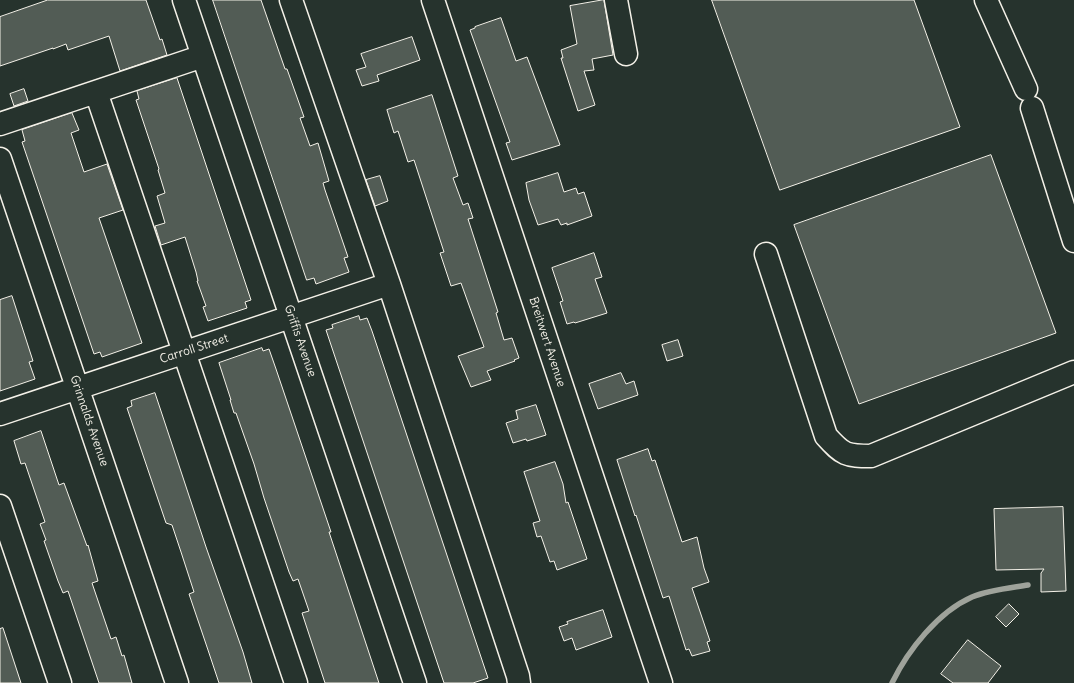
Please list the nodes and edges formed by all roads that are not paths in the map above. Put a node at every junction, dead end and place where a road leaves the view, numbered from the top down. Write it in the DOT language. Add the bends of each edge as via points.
graph roads {
  1 [pos="184,0"];
  2 [pos="291,0"];
  3 [pos="433,0"];
  4 [pos="616,0"];
  5 [pos="986,0"];
  6 [pos="626,54"];
  7 [pos="203,56"];
  8 [pos="96,92"];
  9 [pos="0,124"];
  10 [pos="0,159"];
  11 [pos="1072,230"];
  12 [pos="766,254"];
  13 [pos="389,284"];
  14 [pos="292,316"];
  15 [pos="184,352"];
  16 [pos="1074,372"];
  17 [pos="78,388"];
  18 [pos="0,414"];
  19 [pos="0,506"];
  20 [pos="60,683"];
  21 [pos="177,683"];
  22 [pos="296,683"];
  23 [pos="415,683"];
  24 [pos="519,683"];
  25 [pos="661,683"];
  1 -- 7 [label="street, Griffis Avenue"];
  2 -- 13 [label="street"];
  3 -- 25 [label="street, Breitwert Avenue"];
  4 -- 6 [label="street"];
  5 -- 11 [label="street" via="1029,99"];
  7 -- 8 [label="street"];
  7 -- 14 [label="street, Griffis Avenue"];
  8 -- 9 [label="street"];
  8 -- 15 [label="street"];
  10 -- 17 [label="street, Grinnalds Avenue"];
  12 -- 16 [label="street" via="826,436 837,448 850,456 870,456"];
  13 -- 14 [label="street, Carroll Street"];
  13 -- 24 [label="street"];
  14 -- 15 [label="street, Carroll Street"];
  14 -- 23 [label="street, Griffis Avenue"];
  15 -- 17 [label="street, Carroll Street"];
  15 -- 22 [label="street"];
  17 -- 18 [label="street, Carroll Street"];
  17 -- 21 [label="street, Grinnalds Avenue"];
  19 -- 20 [label="street"];
}
